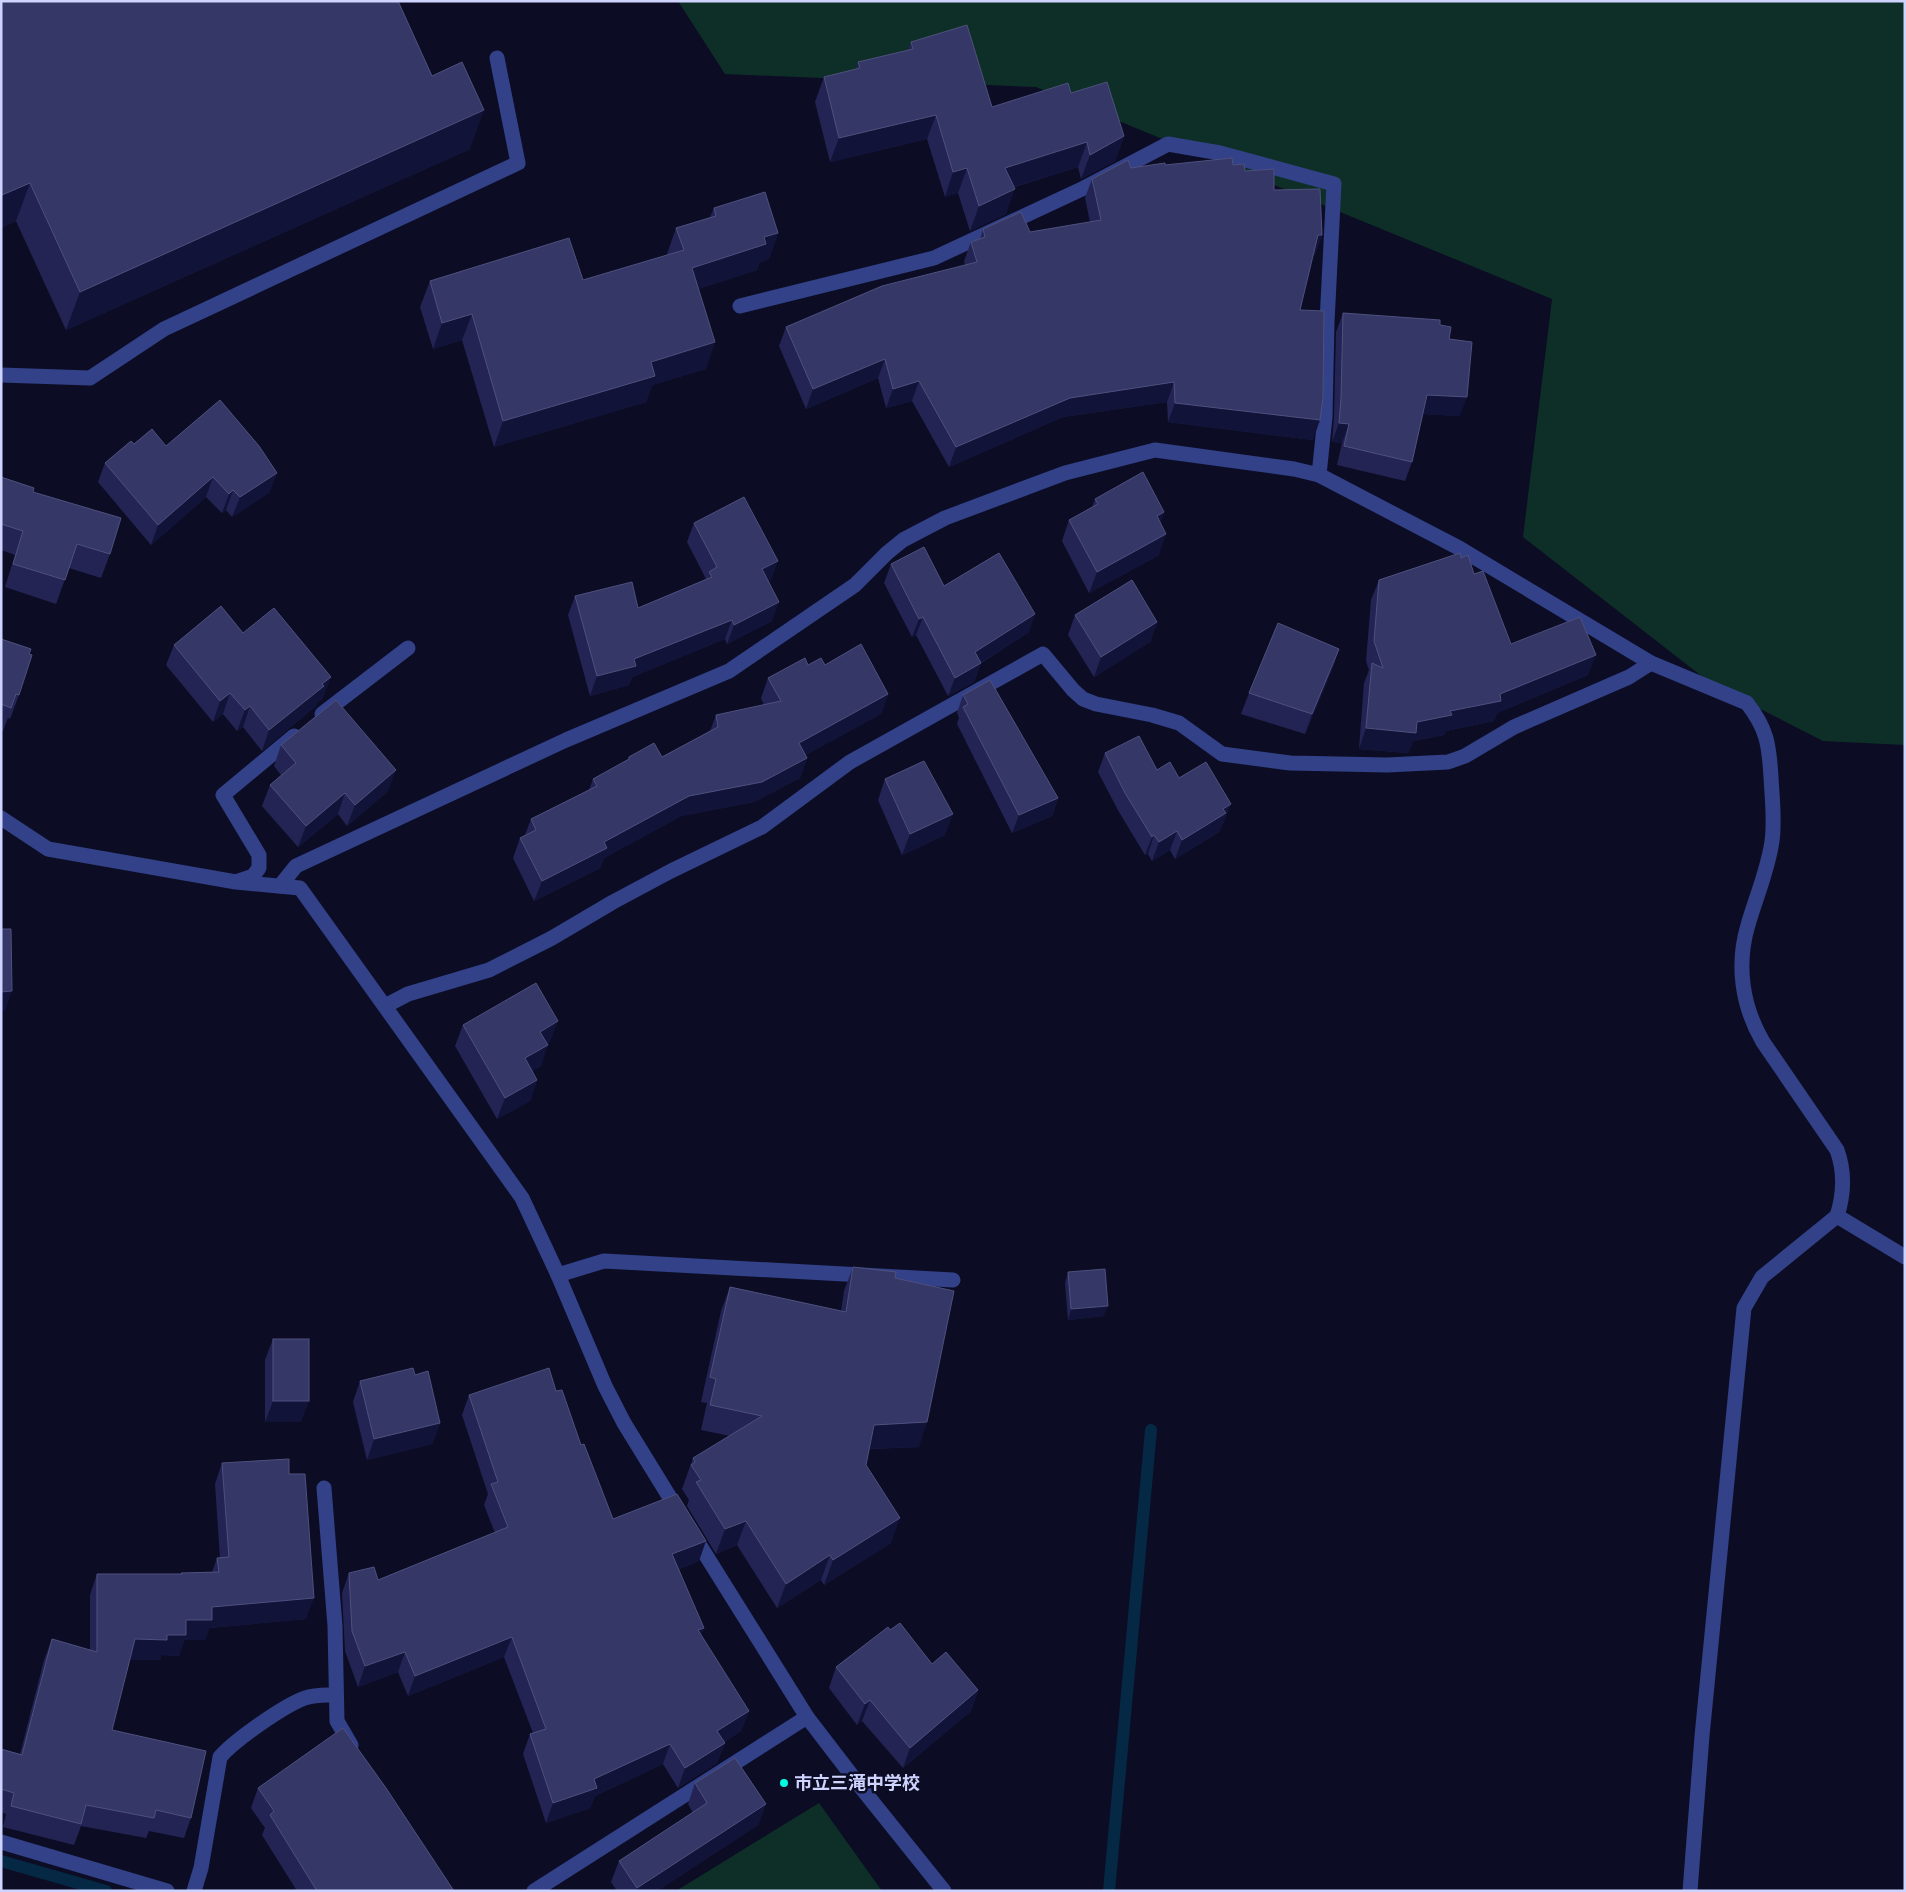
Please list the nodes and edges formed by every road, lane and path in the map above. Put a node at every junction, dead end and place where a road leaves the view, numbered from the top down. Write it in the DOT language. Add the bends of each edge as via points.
graph roads {
  1 [pos="497,58"];
  2 [pos="740,306"];
  3 [pos="1,374"];
  4 [pos="1319,475"];
  5 [pos="408,648"];
  6 [pos="1651,663"];
  7 [pos="1,818"];
  8 [pos="236,882"];
  9 [pos="280,886"];
  10 [pos="385,1006"];
  11 [pos="1837,1216"];
  12 [pos="1905,1257"];
  13 [pos="558,1275"];
  14 [pos="953,1280"];
  15 [pos="324,1488"];
  16 [pos="336,1695"];
  17 [pos="807,1717"];
  18 [pos="359,1757"];
  19 [pos="1,1842"];
  20 [pos="167,1891"];
  21 [pos="194,1891"];
  22 [pos="534,1891"];
  23 [pos="944,1891"];
  24 [pos="1690,1891"];
  1 -- 3 [label="street" via="518,163 164,329 90,378"];
  2 -- 4 [label="street" via="934,258 1084,188 1168,144 1220,153 1334,184 1325,417"];
  4 -- 6 [label="street" via="1459,548"];
  4 -- 9 [label="street" via="1155,450 1065,473 945,518 903,540 855,585 729,671 566,740 296,866"];
  5 -- 8 [label="street" via="222,795 259,855 259,868 253,876"];
  6 -- 10 [label="street" via="1629,677 1514,727 1465,756 1448,762 1387,765 1290,763 1222,754 1179,723 1083,699 1042,654 850,762 762,827 671,871 489,970 408,994"];
  6 -- 11 [label="street" via="1747,703 1765,730 1771,769 1772,840 1742,950 1745,1000 1763,1042 1837,1150 1843,1178"];
  7 -- 8 [label="street" via="48,849"];
  8 -- 9 [label="street"];
  9 -- 10 [label="street" via="300,888"];
  10 -- 13 [label="street" via="522,1198"];
  11 -- 12 [label="street"];
  11 -- 24 [label="street" via="1762,1277 1744,1308"];
  13 -- 14 [label="street" via="604,1261"];
  13 -- 17 [label="street" via="624,1423"];
  15 -- 16 [label="street" via="335,1626"];
  16 -- 18 [label="street" via="337,1720"];
  16 -- 21 [label="street" via="320,1694 286,1707 220,1758"];
  17 -- 22 [label="street"];
  17 -- 23 [label="street"];
  19 -- 20 [label="street"];
}
